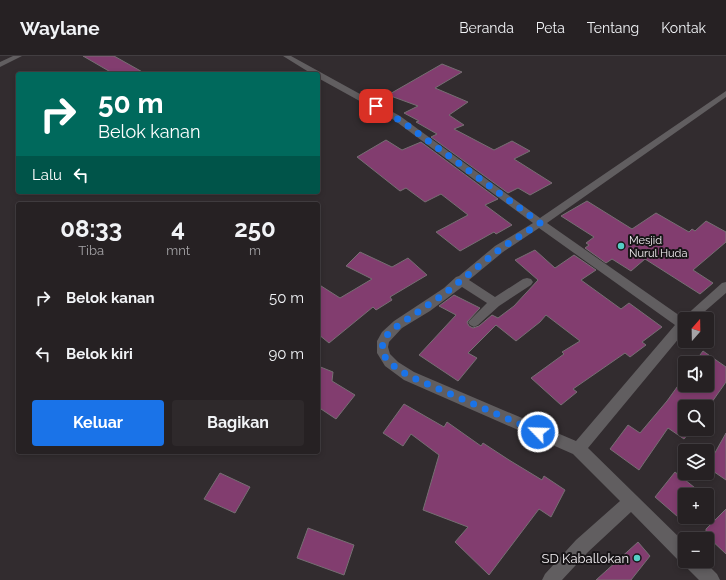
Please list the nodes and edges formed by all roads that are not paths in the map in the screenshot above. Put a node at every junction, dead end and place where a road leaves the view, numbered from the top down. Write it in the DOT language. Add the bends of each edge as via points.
graph roads {
  1 [pos="19,56"];
  2 [pos="286,56"];
  3 [pos="0,65"];
  4 [pos="314,72"];
  5 [pos="320,75"];
  6 [pos="726,93"];
  7 [pos="540,223"];
  8 [pos="460,280"];
  9 [pos="527,282"];
  10 [pos="726,286"];
  11 [pos="495,304"];
  12 [pos="696,312"];
  13 [pos="678,317"];
  14 [pos="474,322"];
  15 [pos="678,330"];
  16 [pos="578,450"];
  17 [pos="630,502"];
  18 [pos="678,548"];
  19 [pos="699,568"];
  20 [pos="551,580"];
  21 [pos="711,580"];
  1 -- 3 [label="street"];
  2 -- 4 [label="street"];
  5 -- 7 [label="street" via="397,118"];
  6 -- 7 [label="street"];
  7 -- 8 [label="street" via="500,249"];
  7 -- 13 [label="street"];
  8 -- 11 [label="street"];
  8 -- 16 [label="street" via="431,304 393,329 383,341 382,351 385,357 409,376"];
  9 -- 11 [label="street"];
  10 -- 12 [label="street"];
  11 -- 14 [label="street"];
  15 -- 16 [label="street"];
  16 -- 17 [label="street"];
  17 -- 18 [label="street"];
  17 -- 20 [label="street" via="582,546"];
  19 -- 21 [label="street"];
}
